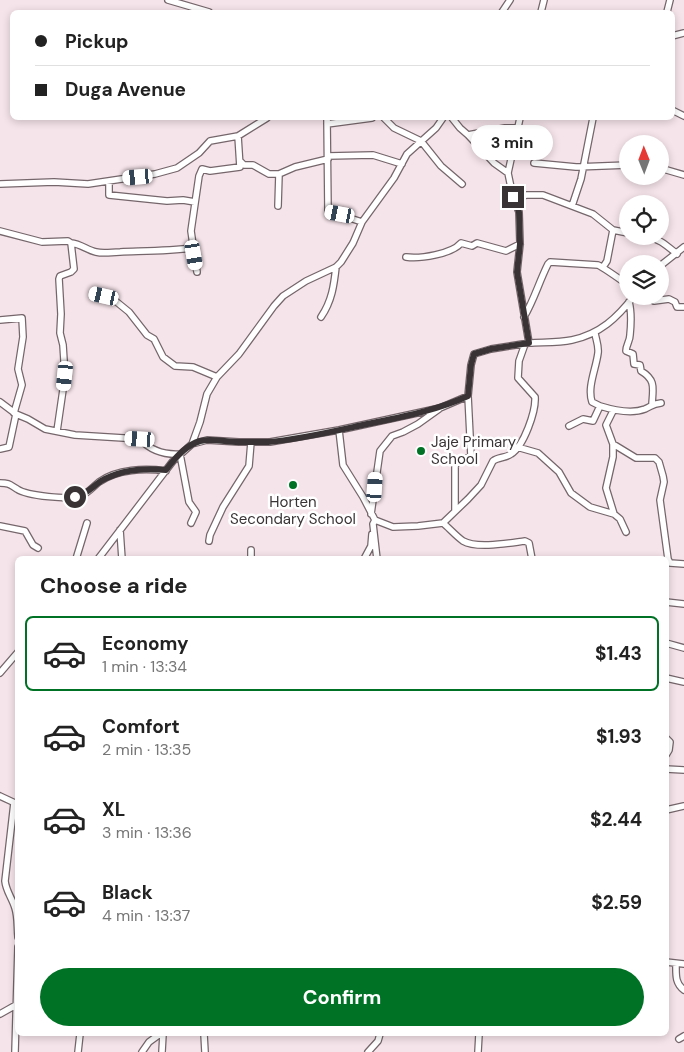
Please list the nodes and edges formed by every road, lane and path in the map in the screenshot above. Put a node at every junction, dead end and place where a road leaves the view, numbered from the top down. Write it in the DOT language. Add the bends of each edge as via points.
graph roads {
  1 [pos="168,0"];
  2 [pos="202,10"];
  3 [pos="264,120"];
  4 [pos="342,120"];
  5 [pos="386,120"];
  6 [pos="442,120"];
  7 [pos="454,120"];
  8 [pos="520,120"];
  9 [pos="593,120"];
  10 [pos="327,121"];
  11 [pos="518,128"];
  12 [pos="468,135"];
  13 [pos="238,136"];
  14 [pos="421,141"];
  15 [pos="328,157"];
  16 [pos="240,162"];
  17 [pos="534,163"];
  18 [pos="402,164"];
  19 [pos="619,165"];
  20 [pos="583,166"];
  21 [pos="669,171"];
  22 [pos="508,173"];
  23 [pos="279,174"];
  24 [pos="684,175"];
  25 [pos="109,182"];
  26 [pos="0,184"];
  27 [pos="462,184"];
  28 [pos="513,197"];
  29 [pos="195,202"];
  30 [pos="278,206"];
  31 [pos="572,206"];
  32 [pos="362,222"];
  33 [pos="613,230"];
  34 [pos="0,231"];
  35 [pos="619,231"];
  36 [pos="71,243"];
  37 [pos="520,244"];
  38 [pos="667,245"];
  39 [pos="684,247"];
  40 [pos="193,248"];
  41 [pos="677,254"];
  42 [pos="406,258"];
  43 [pos="669,260"];
  44 [pos="336,266"];
  45 [pos="603,267"];
  46 [pos="197,272"];
  47 [pos="619,279"];
  48 [pos="94,294"];
  49 [pos="669,299"];
  50 [pos="627,305"];
  51 [pos="630,305"];
  52 [pos="684,307"];
  53 [pos="321,317"];
  54 [pos="524,317"];
  55 [pos="0,320"];
  56 [pos="595,333"];
  57 [pos="527,343"];
  58 [pos="217,377"];
  59 [pos="468,396"];
  60 [pos="0,402"];
  61 [pos="661,403"];
  62 [pos="652,404"];
  63 [pos="600,406"];
  64 [pos="440,408"];
  65 [pos="613,410"];
  66 [pos="15,414"];
  67 [pos="569,426"];
  68 [pos="339,430"];
  69 [pos="57,431"];
  70 [pos="251,442"];
  71 [pos="192,444"];
  72 [pos="613,444"];
  73 [pos="517,447"];
  74 [pos="0,449"];
  75 [pos="180,454"];
  76 [pos="166,470"];
  77 [pos="0,483"];
  78 [pos="456,510"];
  79 [pos="371,514"];
  80 [pos="614,514"];
  81 [pos="374,522"];
  82 [pos="443,522"];
  83 [pos="86,523"];
  84 [pos="191,523"];
  85 [pos="0,526"];
  86 [pos="120,530"];
  87 [pos="626,532"];
  88 [pos="209,541"];
  89 [pos="38,548"];
  90 [pos="251,550"];
  91 [pos="77,556"];
  92 [pos="100,556"];
  93 [pos="122,556"];
  94 [pos="251,556"];
  95 [pos="366,556"];
  96 [pos="377,556"];
  97 [pos="531,556"];
  98 [pos="668,556"];
  99 [pos="669,561"];
  100 [pos="684,564"];
  101 [pos="669,602"];
  102 [pos="684,604"];
  103 [pos="669,644"];
  104 [pos="684,648"];
  105 [pos="15,656"];
  106 [pos="0,673"];
  107 [pos="669,679"];
  108 [pos="684,682"];
  109 [pos="669,769"];
  110 [pos="684,770"];
  111 [pos="0,796"];
  112 [pos="15,803"];
  113 [pos="684,806"];
  114 [pos="669,809"];
  115 [pos="15,810"];
  116 [pos="15,908"];
  117 [pos="669,963"];
  118 [pos="676,964"];
  119 [pos="684,964"];
  120 [pos="684,990"];
  121 [pos="15,1007"];
  122 [pos="0,1014"];
  123 [pos="15,1036"];
  124 [pos="80,1036"];
  125 [pos="158,1036"];
  126 [pos="161,1036"];
  127 [pos="204,1036"];
  128 [pos="379,1036"];
  129 [pos="479,1036"];
  130 [pos="15,1052"];
  131 [pos="78,1052"];
  132 [pos="142,1052"];
  133 [pos="162,1052"];
  134 [pos="205,1052"];
  135 [pos="368,1052"];
  136 [pos="478,1052"];
  1 -- 2 [label="street"];
  3 -- 13 [label="street"];
  4 -- 10 [label="street"];
  5 -- 14 [label="street" via="394,128"];
  6 -- 14 [label="street"];
  7 -- 12 [label="street"];
  8 -- 11 [label="street"];
  9 -- 20 [label="street"];
  10 -- 15 [label="street"];
  11 -- 12 [label="street"];
  11 -- 22 [label="street"];
  12 -- 22 [label="street"];
  13 -- 16 [label="street"];
  13 -- 25 [label="street" via="210,141 177,168"];
  14 -- 18 [label="street" via="407,154"];
  14 -- 27 [label="street" via="441,166"];
  15 -- 18 [label="street" via="373,155"];
  15 -- 23 [label="street"];
  15 -- 32 [label="street" via="328,211"];
  16 -- 23 [label="street" via="269,174"];
  16 -- 29 [label="street" via="239,167 200,170"];
  17 -- 20 [label="street"];
  18 -- 32 [label="street"];
  19 -- 20 [label="street"];
  20 -- 31 [label="street"];
  21 -- 24 [label="street"];
  22 -- 28 [label="street"];
  23 -- 30 [label="street"];
  25 -- 26 [label="street"];
  25 -- 29 [label="street" via="108,195"];
  28 -- 31 [label="street" via="543,196"];
  28 -- 37 [label="street" via="519,212"];
  29 -- 40 [label="street" via="191,231"];
  31 -- 33 [label="street" via="593,214"];
  32 -- 44 [label="street" via="353,243"];
  33 -- 35 [label="street"];
  33 -- 45 [label="street"];
  34 -- 36 [label="street" via="42,242 68,240"];
  36 -- 40 [label="street" via="101,253"];
  36 -- 69 [label="street" via="74,269 60,276 60,333 65,376"];
  37 -- 42 [label="street" via="506,251 477,243 472,246 460,243 451,251"];
  37 -- 54 [label="street" via="517,272"];
  38 -- 41 [label="street"];
  39 -- 41 [label="street"];
  40 -- 46 [label="street"];
  41 -- 43 [label="street"];
  44 -- 53 [label="street" via="332,296"];
  44 -- 58 [label="street" via="283,296 239,354"];
  45 -- 47 [label="street"];
  45 -- 54 [label="street" via="548,264"];
  48 -- 58 [label="street" via="113,298 129,312 154,339 163,357 176,366 193,367"];
  49 -- 52 [label="street" via="677,307"];
  50 -- 56 [label="street" via="620,315"];
  51 -- 62 [label="street" via="630,337 626,351 633,354 634,364 640,365 641,371 650,376"];
  54 -- 57 [label="street"];
  55 -- 66 [label="street" via="22,318 18,369 22,385"];
  56 -- 57 [label="street" via="571,340"];
  56 -- 63 [label="street" via="598,353 590,398"];
  57 -- 59 [label="street" via="474,354"];
  57 -- 73 [label="street" via="518,378 535,397 536,406"];
  58 -- 71 [label="street" via="207,394"];
  59 -- 64 [label="street"];
  59 -- 78 [label="street" via="471,456 455,466"];
  60 -- 66 [label="street"];
  61 -- 62 [label="street"];
  62 -- 65 [label="street" via="645,409"];
  63 -- 65 [label="street"];
  63 -- 67 [label="street" via="593,421 583,419"];
  64 -- 68 [label="street"];
  64 -- 79 [label="street" via="418,424 392,436 380,451"];
  65 -- 72 [label="street" via="606,425"];
  66 -- 69 [label="street"];
  66 -- 74 [label="street" via="9,447"];
  68 -- 70 [label="street" via="270,442"];
  68 -- 79 [label="street" via="343,465"];
  69 -- 75 [label="street" via="140,439 160,453"];
  70 -- 71 [label="street" via="207,440"];
  70 -- 88 [label="street" via="249,466 223,507"];
  71 -- 75 [label="street"];
  72 -- 80 [label="street" via="606,488"];
  72 -- 98 [label="street" via="636,458 656,458 659,462 663,476 660,500"];
  73 -- 78 [label="street" via="511,455 493,460 481,485"];
  73 -- 80 [label="street" via="538,453 559,472 571,493 583,503"];
  75 -- 76 [label="street"];
  75 -- 84 [label="street" via="189,502 196,512"];
  76 -- 77 [label="street" via="136,470 113,475 82,496 75,497 39,496 17,490 12,484"];
  76 -- 86 [label="street"];
  78 -- 82 [label="street"];
  79 -- 81 [label="street"];
  80 -- 87 [label="street"];
  81 -- 82 [label="street" via="393,527"];
  81 -- 95 [label="street" via="371,546"];
  81 -- 96 [label="street"];
  82 -- 97 [label="street" via="464,542 492,545 525,541"];
  83 -- 91 [label="street"];
  85 -- 89 [label="street" via="25,531"];
  86 -- 92 [label="street"];
  86 -- 93 [label="street"];
  90 -- 94 [label="street"];
  99 -- 100 [label="street"];
  101 -- 102 [label="street"];
  103 -- 104 [label="street"];
  105 -- 106 [label="street"];
  107 -- 108 [label="street"];
  109 -- 110 [label="street"];
  111 -- 112 [label="street"];
  113 -- 114 [label="street"];
  115 -- 116 [label="street" via="5,881"];
  117 -- 118 [label="street"];
  118 -- 119 [label="street"];
  118 -- 120 [label="street" via="678,986"];
  121 -- 122 [label="street"];
  123 -- 130 [label="street"];
  124 -- 131 [label="street"];
  125 -- 132 [label="street"];
  126 -- 133 [label="street"];
  127 -- 134 [label="street"];
  128 -- 135 [label="street"];
  129 -- 136 [label="street"];
}
